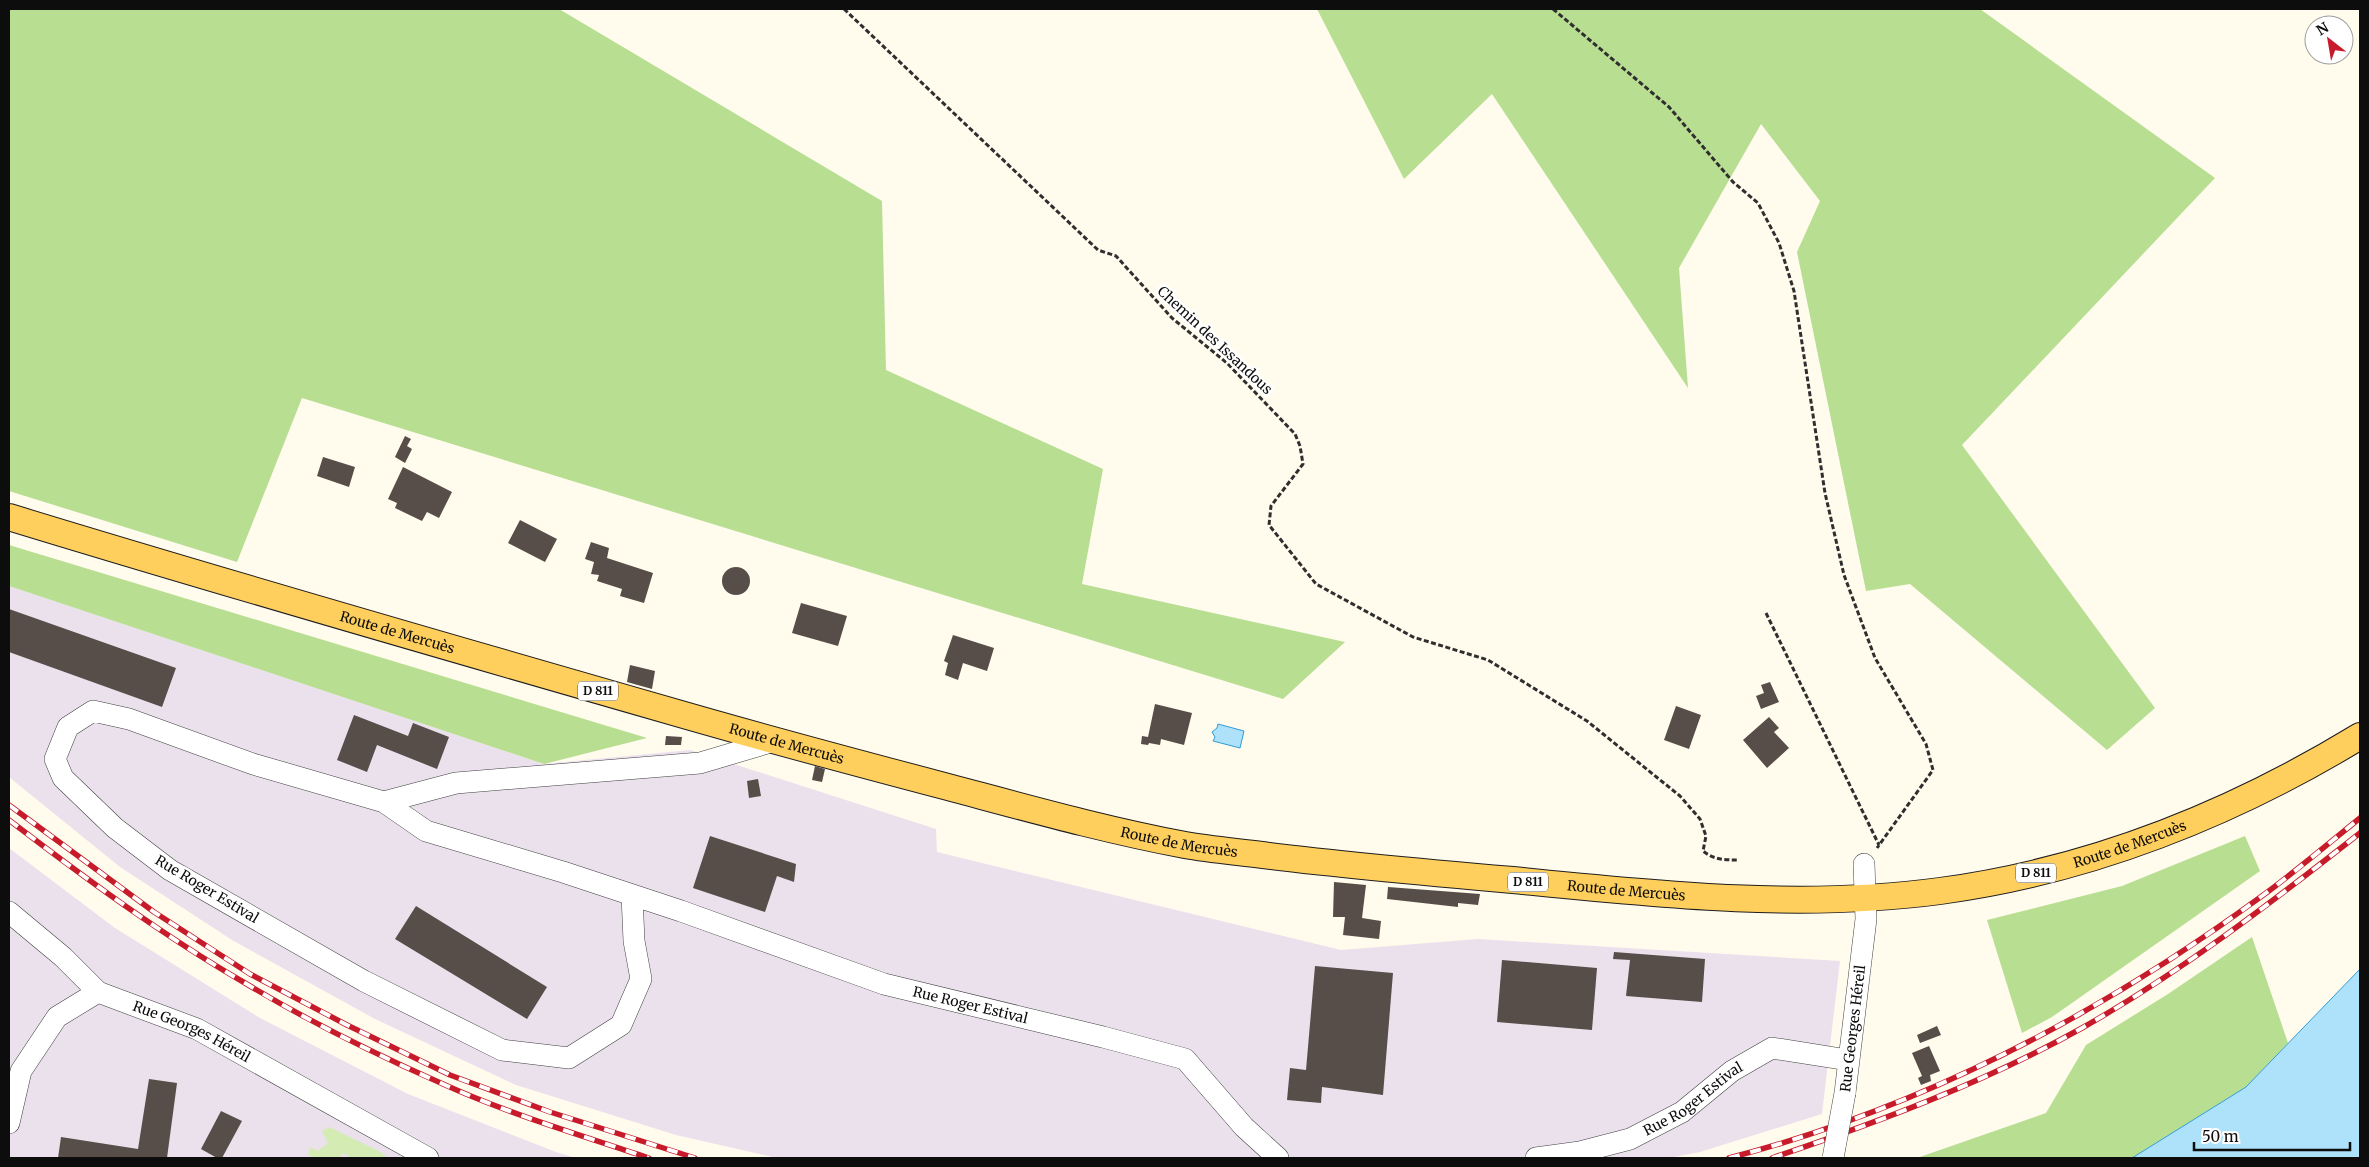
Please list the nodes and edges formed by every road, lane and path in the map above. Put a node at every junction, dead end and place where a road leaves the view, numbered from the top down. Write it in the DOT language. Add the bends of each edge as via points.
graph roads {
  1 [pos="844,9"];
  2 [pos="1552,9"];
  3 [pos="9,517"];
  4 [pos="1766,613"];
  5 [pos="2360,736"];
  6 [pos="774,741"];
  7 [pos="384,802"];
  8 [pos="1879,845"];
  9 [pos="1739,860"];
  10 [pos="1864,864"];
  11 [pos="632,895"];
  12 [pos="1866,899"];
  13 [pos="9,912"];
  14 [pos="98,992"];
  15 [pos="1848,1060"];
  16 [pos="9,1123"];
  17 [pos="428,1158"];
  18 [pos="1278,1158"];
  19 [pos="1536,1158"];
  20 [pos="1832,1158"];
  1 -- 9 [label="path, Chemin des Issandous" via="1098,250 1116,256 1172,318 1227,363 1295,434 1302,464 1271,506 1269,525 1316,584 1413,637 1488,660 1587,722 1680,796 1700,819 1706,836 1702,851 1716,859"];
  2 -- 8 [label="path" via="1669,107 1734,182 1758,204 1780,243 1794,291 1824,493 1844,575 1875,658 1926,744 1933,770"];
  3 -- 6 [label="main road, Route de Mercuès / D 811" via="295,604"];
  4 -- 8 [label="path"];
  5 -- 12 [label="main road, Route de Mercuès / D 811" via="2309,767 2200,820 2122,849 2026,876 1941,891"];
  6 -- 7 [label="street" via="700,763 456,783"];
  6 -- 12 [label="main road, Route de Mercuès / D 811" via="1089,825 1192,846 1329,863 1598,888 1759,898"];
  7 -- 11 [label="street, Rue Roger Estival" via="426,831"];
  7 -- 11 [label="street, Rue Roger Estival" via="253,764 129,718 93,711 68,727 55,759 62,778 115,828 170,870 364,982 502,1050 569,1058 621,1025 641,979 634,941"];
  8 -- 10 [label="path"];
  10 -- 12 [label="street, Rue Georges Héreil"];
  11 -- 18 [label="street, Rue Roger Estival" via="884,984 1185,1059 1244,1127"];
  12 -- 15 [label="street, Rue Georges Héreil"];
  13 -- 14 [label="street" via="63,956"];
  14 -- 16 [label="street" via="57,1017 21,1071"];
  14 -- 17 [label="street, Rue Georges Héreil" via="197,1029"];
  15 -- 19 [label="street, Rue Roger Estival" via="1772,1048 1732,1071 1682,1112 1630,1139 1580,1152"];
  15 -- 20 [label="street, Rue Georges Héreil, bridge"];
}
